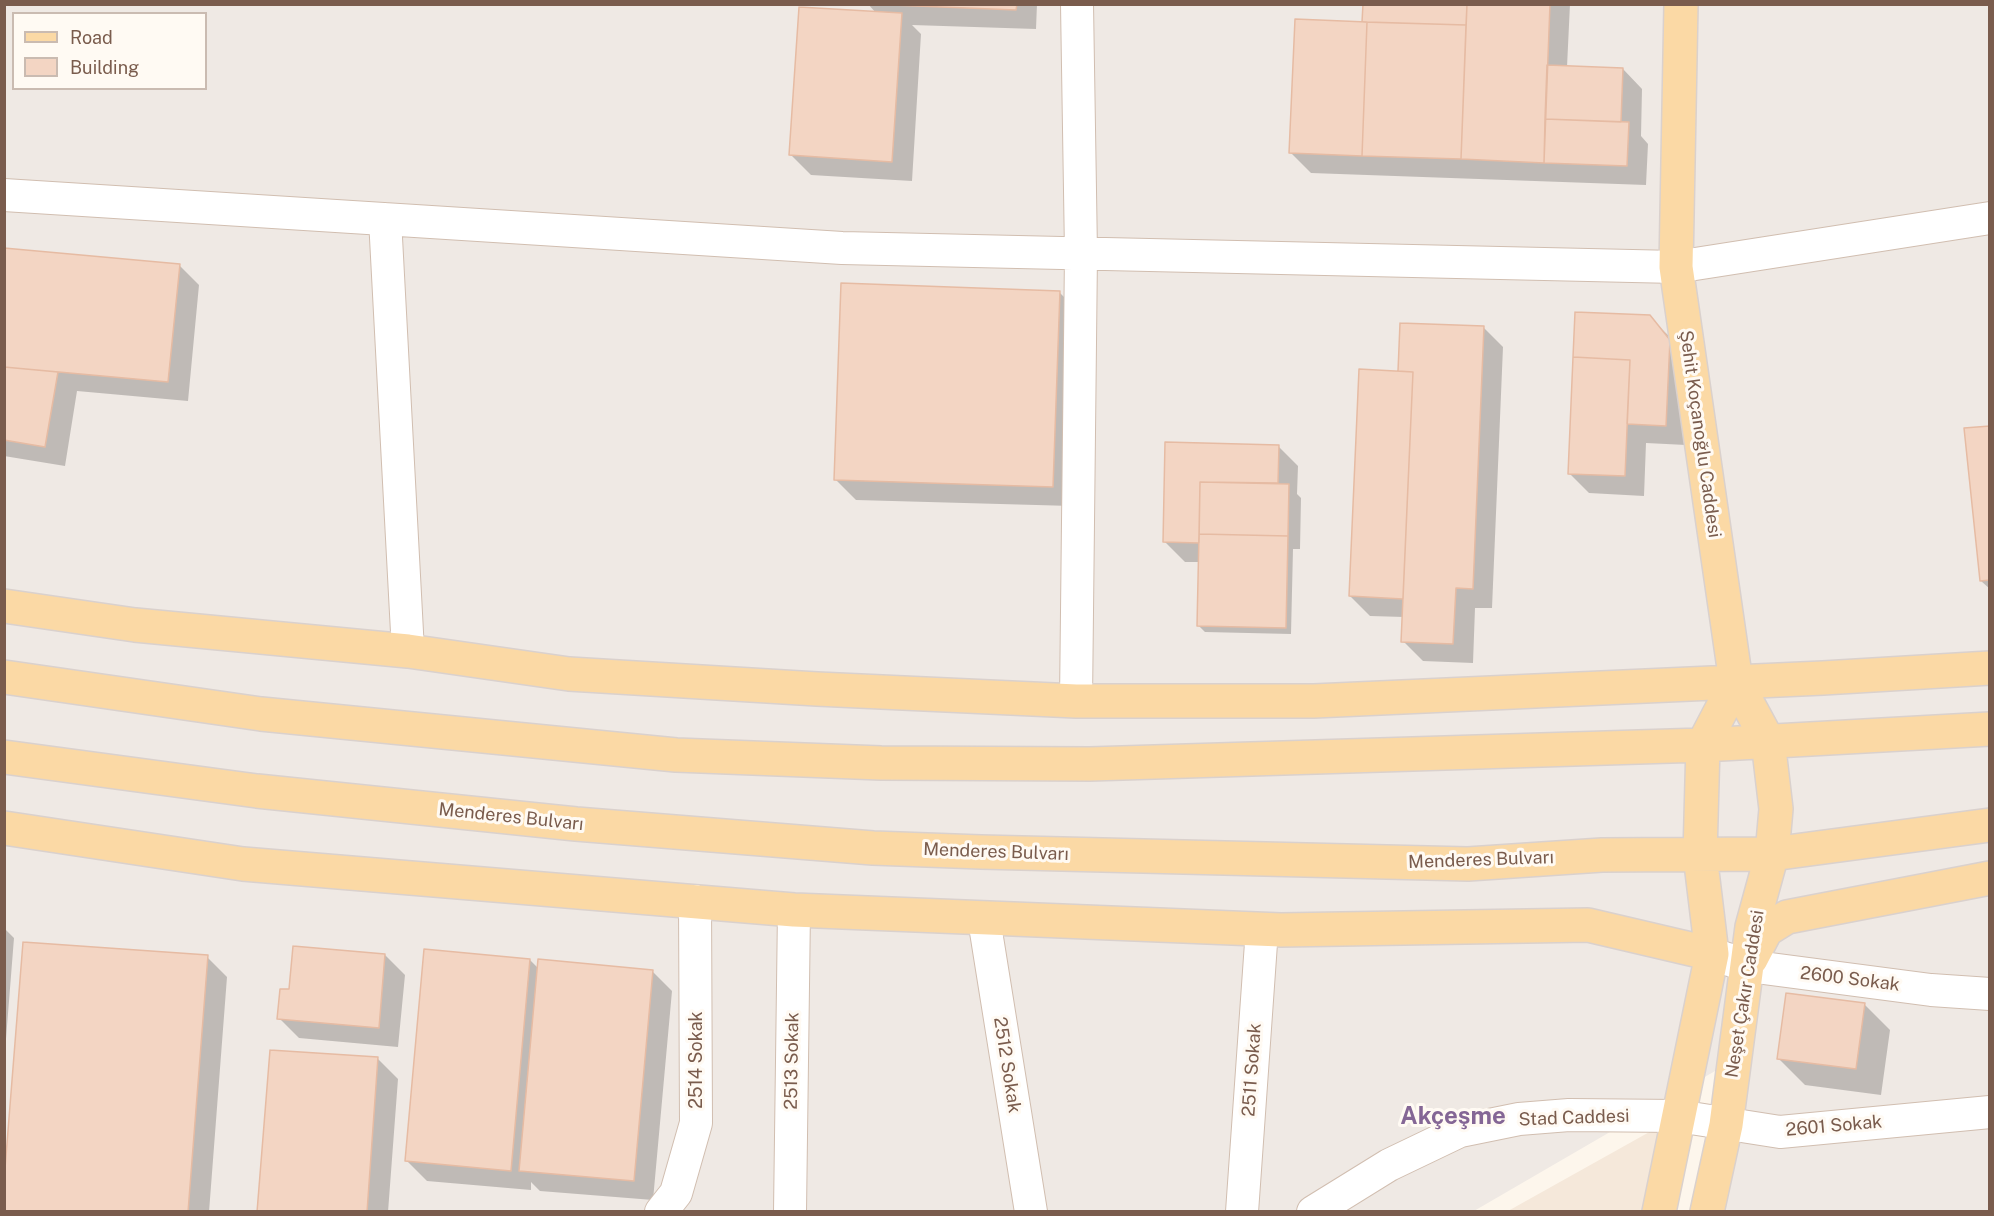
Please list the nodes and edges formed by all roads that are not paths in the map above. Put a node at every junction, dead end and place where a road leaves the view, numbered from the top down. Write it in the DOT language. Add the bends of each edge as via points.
graph roads {
  1 [pos="1077,4"];
  2 [pos="1680,4"];
  3 [pos="4,195"];
  4 [pos="1989,218"];
  5 [pos="385,219"];
  6 [pos="1082,253"];
  7 [pos="1676,267"];
  8 [pos="4,606"];
  9 [pos="408,651"];
  10 [pos="1989,668"];
  11 [pos="4,677"];
  12 [pos="1736,682"];
  13 [pos="1076,700"];
  14 [pos="1989,729"];
  15 [pos="1768,741"];
  16 [pos="1703,745"];
  17 [pos="4,757"];
  18 [pos="1989,825"];
  19 [pos="4,828"];
  20 [pos="1772,854"];
  21 [pos="1700,855"];
  22 [pos="1989,878"];
  23 [pos="695,901"];
  24 [pos="794,910"];
  25 [pos="984,919"];
  26 [pos="1262,929"];
  27 [pos="1712,954"];
  28 [pos="1748,966"];
  29 [pos="1989,994"];
  30 [pos="1989,1112"];
  31 [pos="1678,1116"];
  32 [pos="1726,1125"];
  33 [pos="661,1212"];
  34 [pos="790,1212"];
  35 [pos="1031,1212"];
  36 [pos="1242,1212"];
  37 [pos="1312,1212"];
  38 [pos="1659,1212"];
  39 [pos="1707,1212"];
  1 -- 6 [label="street"];
  2 -- 7 [label="main road, Şehit Koçanoğlu Caddesi"];
  3 -- 5 [label="street"];
  4 -- 7 [label="street"];
  5 -- 6 [label="street" via="842,248"];
  5 -- 9 [label="street"];
  6 -- 7 [label="street"];
  6 -- 13 [label="street"];
  7 -- 12 [label="main road, Şehit Koçanoğlu Caddesi"];
  8 -- 9 [label="main road" via="135,625"];
  9 -- 13 [label="main road" via="568,674"];
  10 -- 12 [label="main road"];
  11 -- 16 [label="main road" via="261,714 676,755 870,763 1090,764"];
  12 -- 13 [label="main road" via="1314,701"];
  12 -- 15 [label="main road"];
  12 -- 16 [label="main road"];
  14 -- 15 [label="main road"];
  15 -- 16 [label="main road"];
  15 -- 20 [label="main road, Neşet Çakır Caddesi" via="1776,810"];
  16 -- 21 [label="main road"];
  17 -- 21 [label="main road, Menderes Bulvarı" via="268,792 576,824 873,848 1468,864 1602,855"];
  18 -- 20 [label="main road, Menderes Bulvarı"];
  19 -- 23 [label="main road" via="243,864"];
  20 -- 21 [label="main road, Menderes Bulvarı"];
  20 -- 28 [label="main road, Neşet Çakır Caddesi" via="1752,927"];
  21 -- 27 [label="main road"];
  22 -- 28 [label="main road" via="1787,917 1766,930"];
  23 -- 24 [label="main road"];
  23 -- 33 [label="street, 2514 Sokak" via="696,1123 676,1193"];
  24 -- 25 [label="main road"];
  24 -- 34 [label="street, 2513 Sokak"];
  25 -- 26 [label="main road"];
  25 -- 35 [label="street, 2512 Sokak"];
  26 -- 27 [label="main road" via="1588,925"];
  26 -- 36 [label="street, 2511 Sokak"];
  27 -- 28 [label="street, 2600 Sokak"];
  27 -- 31 [label="main road"];
  28 -- 29 [label="street, 2600 Sokak"];
  28 -- 32 [label="main road, Neşet Çakır Caddesi"];
  30 -- 32 [label="street, 2601 Sokak" via="1780,1132"];
  31 -- 32 [label="street, 2601 Sokak"];
  31 -- 37 [label="street, Stad Caddesi" via="1569,1115 1519,1119 1460,1131 1389,1165"];
  31 -- 38 [label="main road"];
  32 -- 39 [label="main road, Neşet Çakır Caddesi"];
}
